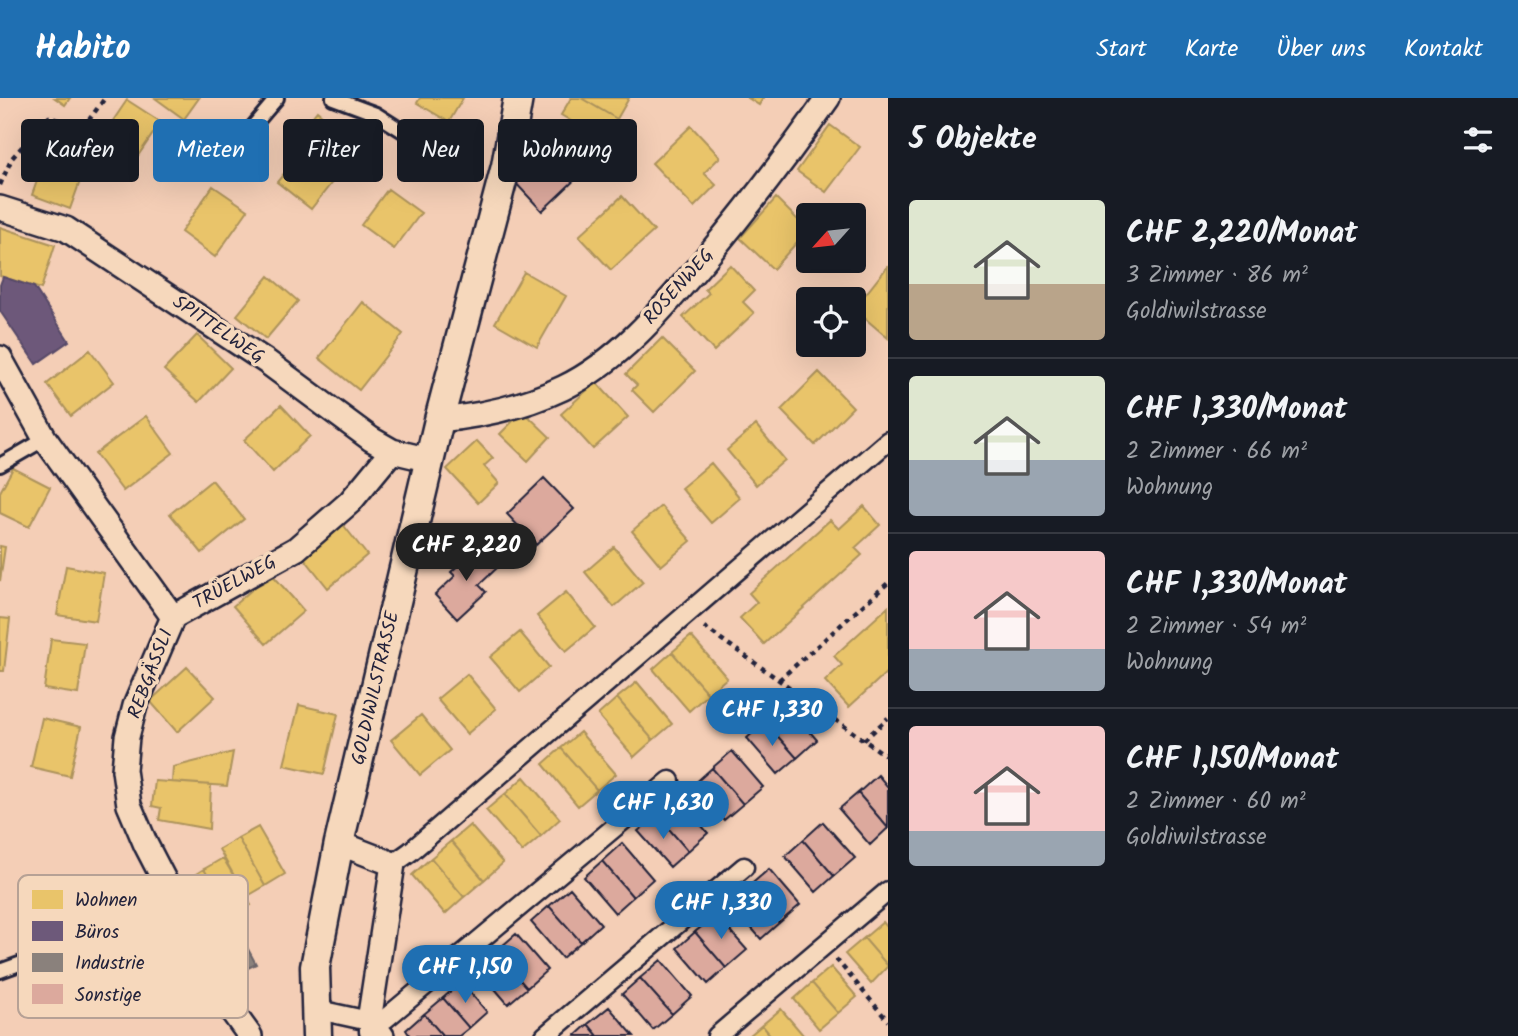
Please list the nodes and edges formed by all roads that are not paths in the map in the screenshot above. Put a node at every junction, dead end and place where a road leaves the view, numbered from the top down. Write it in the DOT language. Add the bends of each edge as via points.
graph roads {
  1 [pos="277,98"];
  2 [pos="333,98"];
  3 [pos="518,98"];
  4 [pos="828,98"];
  5 [pos="259,119"];
  6 [pos="397,127"];
  7 [pos="0,208"];
  8 [pos="0,358"];
  9 [pos="439,420"];
  10 [pos="45,439"];
  11 [pos="888,441"];
  12 [pos="392,451"];
  13 [pos="430,460"];
  14 [pos="0,465"];
  15 [pos="173,617"];
  16 [pos="670,781"];
  17 [pos="339,843"];
  18 [pos="393,864"];
  19 [pos="744,867"];
  20 [pos="162,875"];
  21 [pos="888,891"];
  22 [pos="18,964"];
  23 [pos="0,971"];
  24 [pos="237,1018"];
  25 [pos="316,1023"];
  26 [pos="373,1031"];
  27 [pos="250,1036"];
  28 [pos="545,1036"];
  29 [pos="717,1036"];
  1 -- 5 [label="lane"];
  2 -- 6 [label="lane"];
  3 -- 9 [label="street, GOLDIWILSTRASSE" via="504,175"];
  4 -- 9 [label="street, ROSENWEG" via="773,178 654,320 565,387 469,417"];
  7 -- 12 [label="street, SPITTELWEG" via="66,229"];
  8 -- 10 [label="street, TRÜELWEG"];
  9 -- 13 [label="street, GOLDIWILSTRASSE"];
  10 -- 14 [label="lane"];
  10 -- 15 [label="street, TRÜELWEG"];
  11 -- 18 [label="street"];
  12 -- 13 [label="street, SPITTELWEG"];
  12 -- 15 [label="street, TRÜELWEG" via="350,502 296,549"];
  13 -- 17 [label="street, GOLDIWILSTRASSE"];
  15 -- 20 [label="street, REBGÄSSLI" via="135,706 124,770 129,805"];
  16 -- 26 [label="street"];
  17 -- 18 [label="street"];
  17 -- 25 [label="street, GOLDIWILSTRASSE" via="316,967"];
  18 -- 26 [label="street"];
  19 -- 28 [label="street"];
  21 -- 29 [label="street"];
  22 -- 23 [label="lane"];
  24 -- 27 [label="street, REBGÄSSLI"];
  25 -- 26 [label="street"];
}
